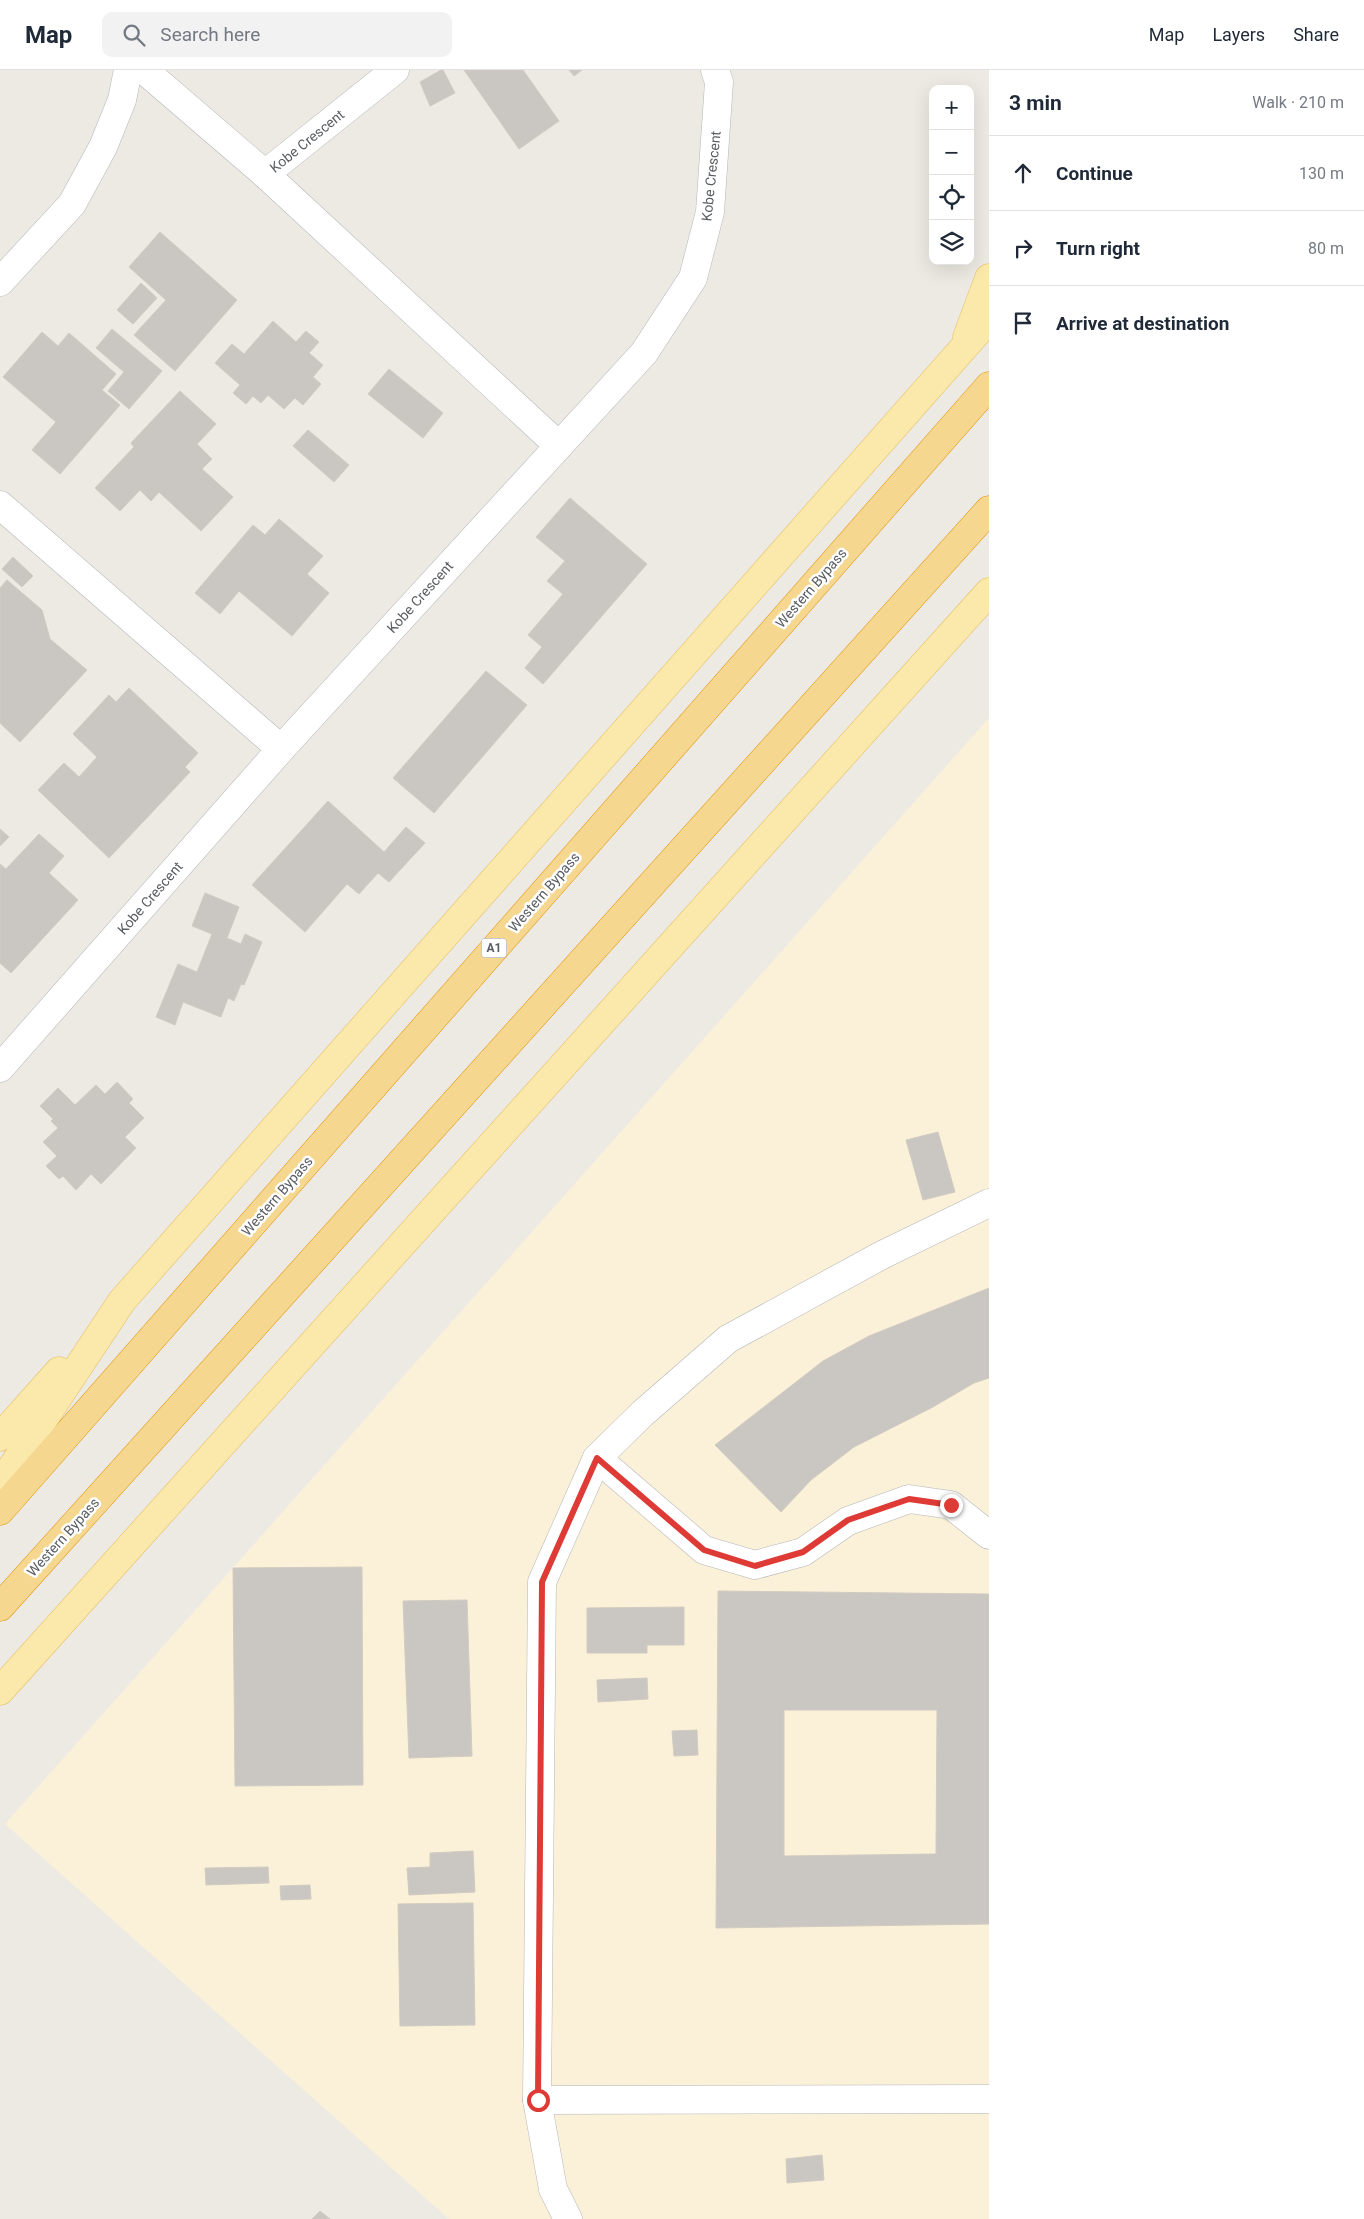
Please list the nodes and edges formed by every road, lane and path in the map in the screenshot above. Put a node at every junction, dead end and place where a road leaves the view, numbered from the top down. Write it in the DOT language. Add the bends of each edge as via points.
graph roads {
  1 [pos="128,70"];
  2 [pos="144,70"];
  3 [pos="395,70"];
  4 [pos="715,70"];
  5 [pos="265,174"];
  6 [pos="989,278"];
  7 [pos="0,282"];
  8 [pos="989,319"];
  9 [pos="963,348"];
  10 [pos="989,386"];
  11 [pos="558,445"];
  12 [pos="0,505"];
  13 [pos="989,510"];
  14 [pos="989,592"];
  15 [pos="989,598"];
  16 [pos="967,616"];
  17 [pos="281,749"];
  18 [pos="5,1054"];
  19 [pos="989,1203"];
  20 [pos="122,1301"];
  21 [pos="0,1437"];
  22 [pos="597,1458"];
  23 [pos="0,1485"];
  24 [pos="0,1511"];
  25 [pos="989,1536"];
  26 [pos="0,1607"];
  27 [pos="0,1691"];
  28 [pos="989,2098"];
  29 [pos="538,2100"];
  30 [pos="568,2219"];
  1 -- 7 [label="street" via="122,100 103,148 72,204"];
  2 -- 5 [label="street"];
  3 -- 5 [label="street, Kobe Crescent"];
  4 -- 11 [label="street, Kobe Crescent" via="719,82 710,212 693,278 644,353"];
  5 -- 11 [label="street"];
  6 -- 9 [label="main road"];
  8 -- 9 [label="main road"];
  9 -- 20 [label="main road"];
  10 -- 24 [label="highway, Western Bypass / A1"];
  11 -- 17 [label="street, Kobe Crescent"];
  12 -- 17 [label="street"];
  13 -- 26 [label="highway, Western Bypass"];
  14 -- 16 [label="main road"];
  15 -- 16 [label="main road"];
  16 -- 27 [label="main road"];
  17 -- 18 [label="street, Kobe Crescent"];
  19 -- 22 [label="street" via="882,1255 728,1339"];
  20 -- 21 [label="main road"];
  20 -- 23 [label="main road"];
  22 -- 25 [label="street" via="704,1550 755,1566 803,1552 848,1520 909,1499 951,1505"];
  22 -- 29 [label="street" via="542,1582"];
  28 -- 29 [label="street"];
  29 -- 30 [label="street" via="553,2190"];
}
